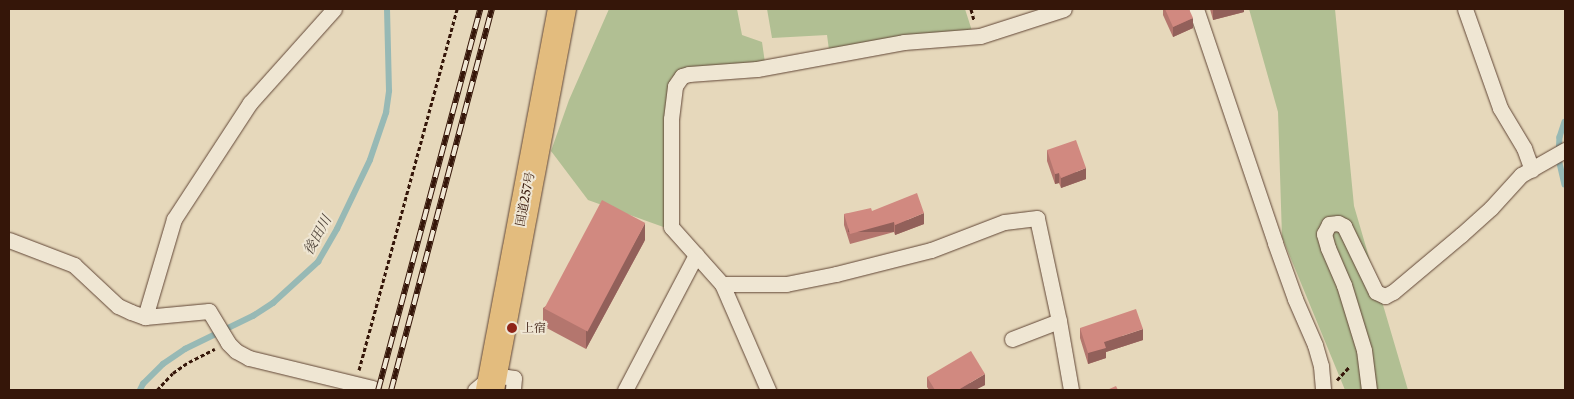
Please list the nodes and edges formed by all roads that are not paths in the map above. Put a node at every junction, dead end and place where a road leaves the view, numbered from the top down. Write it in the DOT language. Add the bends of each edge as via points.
graph roads {
  1 [pos="334,9"];
  2 [pos="562,9"];
  3 [pos="1064,9"];
  4 [pos="1196,9"];
  5 [pos="1465,9"];
  6 [pos="1565,150"];
  7 [pos="1532,170"];
  8 [pos="9,240"];
  9 [pos="696,255"];
  10 [pos="722,284"];
  11 [pos="145,316"];
  12 [pos="1058,321"];
  13 [pos="1012,339"];
  14 [pos="493,386"];
  15 [pos="372,388"];
  16 [pos="624,390"];
  17 [pos="768,390"];
  18 [pos="1071,390"];
  19 [pos="1323,390"];
  20 [pos="1369,390"];
  1 -- 11 [label="street" via="250,103 174,219"];
  2 -- 14 [label="highway, 国道257号"];
  3 -- 9 [label="street" via="980,36 904,42 757,69 682,76 675,86 671,119 671,227"];
  4 -- 19 [label="street" via="1278,252 1315,345"];
  5 -- 7 [label="street" via="1500,108 1524,148"];
  6 -- 7 [label="street"];
  7 -- 20 [label="street" via="1521,175 1492,208 1385,296 1376,292 1344,226 1329,224 1324,234 1364,350"];
  8 -- 11 [label="street" via="74,265 118,306"];
  9 -- 10 [label="street"];
  9 -- 16 [label="street"];
  10 -- 12 [label="street" via="786,284 836,274 931,250 1004,222 1037,218"];
  10 -- 17 [label="street"];
  11 -- 15 [label="street" via="209,311 228,343 249,358"];
  12 -- 13 [label="street"];
  12 -- 18 [label="street"];
}
